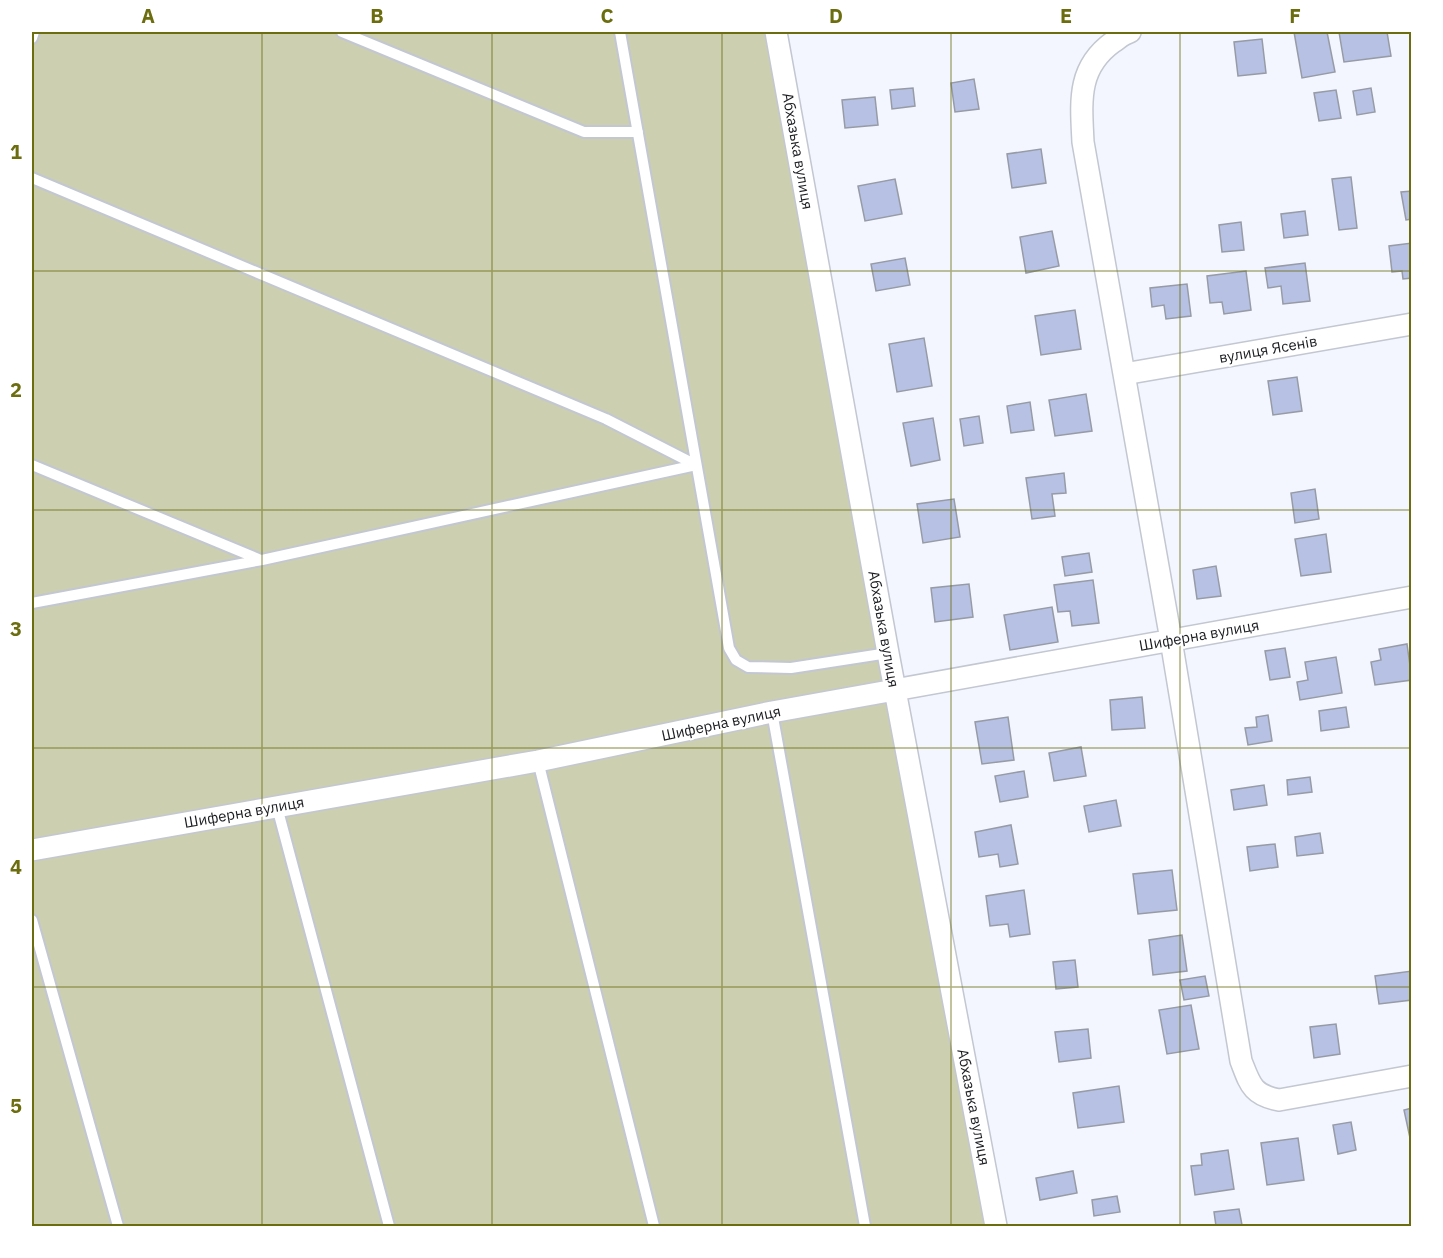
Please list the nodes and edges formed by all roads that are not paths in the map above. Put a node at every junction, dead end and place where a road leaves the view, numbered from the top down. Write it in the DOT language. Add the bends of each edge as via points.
graph roads {
  1 [pos="34,32"];
  2 [pos="342,32"];
  3 [pos="620,32"];
  4 [pos="776,32"];
  5 [pos="1130,32"];
  6 [pos="32,38"];
  7 [pos="638,132"];
  8 [pos="32,178"];
  9 [pos="1412,324"];
  10 [pos="1124,374"];
  11 [pos="32,465"];
  12 [pos="696,465"];
  13 [pos="262,560"];
  14 [pos="1412,597"];
  15 [pos="32,603"];
  16 [pos="1171,640"];
  17 [pos="888,653"];
  18 [pos="895,691"];
  19 [pos="772,712"];
  20 [pos="538,761"];
  21 [pos="277,807"];
  22 [pos="32,850"];
  23 [pos="32,920"];
  24 [pos="1412,1076"];
  25 [pos="118,1227"];
  26 [pos="389,1227"];
  27 [pos="654,1227"];
  28 [pos="865,1227"];
  29 [pos="996,1227"];
  1 -- 6 [label="lane"];
  2 -- 7 [label="lane" via="584,132"];
  3 -- 7 [label="lane"];
  4 -- 17 [label="street, Абхазька вулиця"];
  5 -- 10 [label="street" via="1103,50 1088,69 1081,104 1083,142"];
  7 -- 12 [label="lane"];
  8 -- 12 [label="lane" via="606,419"];
  9 -- 10 [label="street, вулиця Ясенів"];
  10 -- 16 [label="street"];
  11 -- 13 [label="lane"];
  12 -- 13 [label="lane"];
  12 -- 17 [label="lane" via="729,648 736,660 748,667 791,668"];
  13 -- 15 [label="lane"];
  14 -- 16 [label="street, Шиферна вулиця"];
  16 -- 18 [label="street, Шиферна вулиця"];
  16 -- 24 [label="street" via="1241,1061 1256,1092 1279,1100"];
  17 -- 18 [label="street, Абхазька вулиця"];
  18 -- 19 [label="street, Шиферна вулиця"];
  18 -- 29 [label="street, Абхазька вулиця"];
  19 -- 20 [label="street, Шиферна вулиця"];
  19 -- 28 [label="lane"];
  20 -- 21 [label="street, Шиферна вулиця"];
  20 -- 27 [label="lane"];
  21 -- 22 [label="street, Шиферна вулиця"];
  21 -- 26 [label="lane"];
  23 -- 25 [label="lane"];
}
